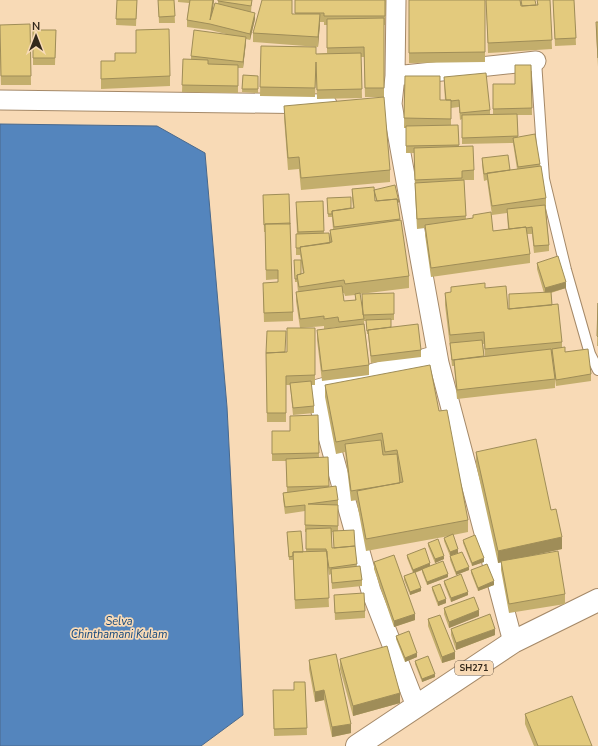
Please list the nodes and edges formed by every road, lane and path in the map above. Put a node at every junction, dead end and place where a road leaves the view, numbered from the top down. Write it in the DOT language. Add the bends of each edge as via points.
graph roads {
  1 [pos="396,0"];
  2 [pos="536,61"];
  3 [pos="395,76"];
  4 [pos="0,100"];
  5 [pos="345,104"];
  6 [pos="438,355"];
  7 [pos="598,370"];
  8 [pos="598,600"];
  9 [pos="513,642"];
  10 [pos="416,706"];
  11 [pos="357,746"];
  1 -- 3 [label="street"];
  2 -- 3 [label="street"];
  2 -- 7 [label="lane" via="544,179 566,270 590,354"];
  3 -- 6 [label="street" via="384,104"];
  4 -- 5 [label="street" via="258,105"];
  6 -- 9 [label="street"];
  6 -- 10 [label="street" via="315,390 372,591"];
  8 -- 9 [label="main road, SH271"];
  9 -- 10 [label="main road, SH271"];
  10 -- 11 [label="main road, SH271"];
}
